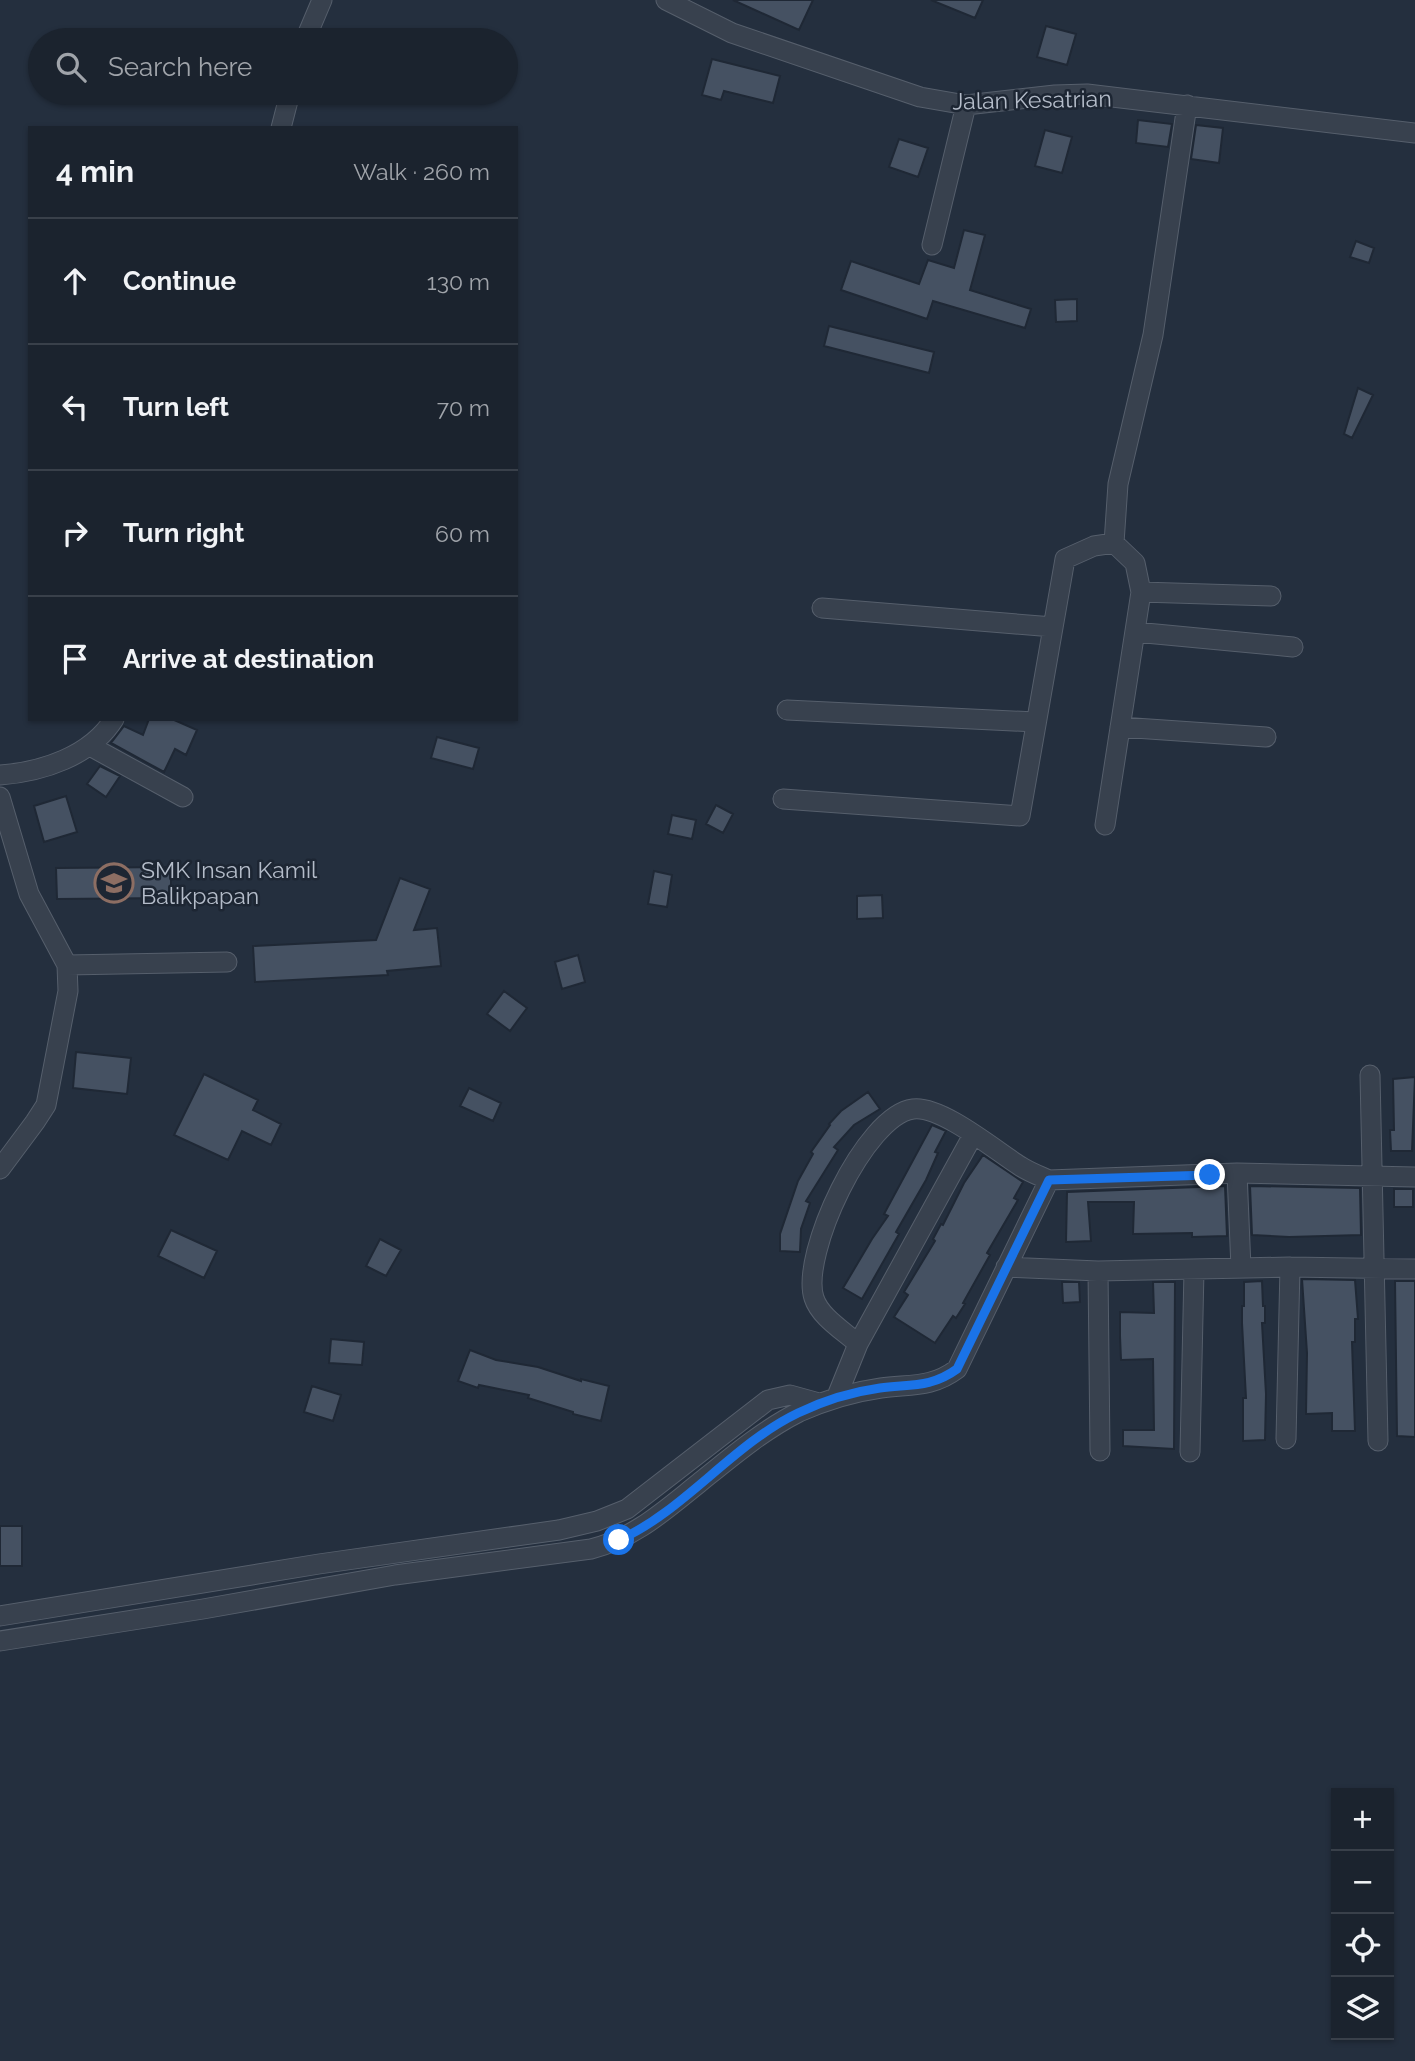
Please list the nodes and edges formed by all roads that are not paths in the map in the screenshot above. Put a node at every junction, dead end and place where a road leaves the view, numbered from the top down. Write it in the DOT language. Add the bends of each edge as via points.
graph roads {
  1 [pos="322,0"];
  2 [pos="666,0"];
  3 [pos="310,28"];
  4 [pos="287,105"];
  5 [pos="966,105"];
  6 [pos="1187,106"];
  7 [pos="282,126"];
  8 [pos="1415,133"];
  9 [pos="932,245"];
  10 [pos="1114,543"];
  11 [pos="1141,592"];
  12 [pos="1272,596"];
  13 [pos="822,608"];
  14 [pos="1053,627"];
  15 [pos="1135,632"];
  16 [pos="1293,647"];
  17 [pos="787,710"];
  18 [pos="113,721"];
  19 [pos="1035,722"];
  20 [pos="1120,727"];
  21 [pos="1266,737"];
  22 [pos="90,746"];
  23 [pos="0,775"];
  24 [pos="0,797"];
  25 [pos="183,797"];
  26 [pos="783,799"];
  27 [pos="1105,825"];
  28 [pos="227,962"];
  29 [pos="66,965"];
  30 [pos="1370,1075"];
  31 [pos="973,1135"];
  32 [pos="0,1168"];
  33 [pos="1237,1173"];
  34 [pos="1372,1176"];
  35 [pos="1415,1177"];
  36 [pos="1049,1180"];
  37 [pos="1006,1267"];
  38 [pos="1290,1267"];
  39 [pos="1241,1268"];
  40 [pos="1374,1268"];
  41 [pos="1415,1269"];
  42 [pos="1194,1270"];
  43 [pos="1098,1271"];
  44 [pos="858,1344"];
  45 [pos="828,1400"];
  46 [pos="1286,1439"];
  47 [pos="1378,1441"];
  48 [pos="1100,1451"];
  49 [pos="1191,1452"];
  50 [pos="0,1616"];
  51 [pos="0,1641"];
  1 -- 3 [label="street"];
  2 -- 5 [label="street, Jalan Kesatrian" via="732,33 920,97"];
  4 -- 7 [label="street"];
  5 -- 6 [label="street, Jalan Kesatrian" via="1087,94"];
  5 -- 9 [label="street"];
  6 -- 8 [label="street, Jalan Kesatrian"];
  6 -- 10 [label="street" via="1153,335 1118,484"];
  10 -- 11 [label="street" via="1135,564"];
  10 -- 14 [label="street" via="1065,559"];
  11 -- 12 [label="street"];
  11 -- 15 [label="street"];
  13 -- 14 [label="street"];
  14 -- 19 [label="street"];
  15 -- 16 [label="street"];
  15 -- 20 [label="street"];
  17 -- 19 [label="street"];
  18 -- 22 [label="street"];
  19 -- 26 [label="street" via="1020,816"];
  20 -- 21 [label="street"];
  20 -- 27 [label="street"];
  22 -- 23 [label="street" via="34,770"];
  22 -- 25 [label="street"];
  24 -- 29 [label="street" via="29,894"];
  28 -- 29 [label="street"];
  29 -- 32 [label="street" via="68,991 46,1104"];
  30 -- 34 [label="street"];
  31 -- 36 [label="street"];
  31 -- 44 [label="street"];
  31 -- 44 [label="street" via="948,1119 912,1109 876,1135 849,1171 816,1252 814,1298 821,1311"];
  33 -- 34 [label="street"];
  33 -- 36 [label="street"];
  33 -- 39 [label="street"];
  34 -- 35 [label="street"];
  34 -- 40 [label="street"];
  36 -- 37 [label="street"];
  37 -- 43 [label="street"];
  37 -- 45 [label="street" via="957,1369 943,1380"];
  38 -- 39 [label="street"];
  38 -- 40 [label="street"];
  38 -- 46 [label="street"];
  39 -- 42 [label="street"];
  40 -- 41 [label="street"];
  40 -- 47 [label="street"];
  42 -- 43 [label="street"];
  42 -- 49 [label="street"];
  43 -- 48 [label="street"];
  44 -- 45 [label="street"];
  45 -- 50 [label="street" via="790,1395 768,1400 627,1509 597,1521"];
  45 -- 51 [label="street" via="779,1422 660,1516 605,1545"];
}
